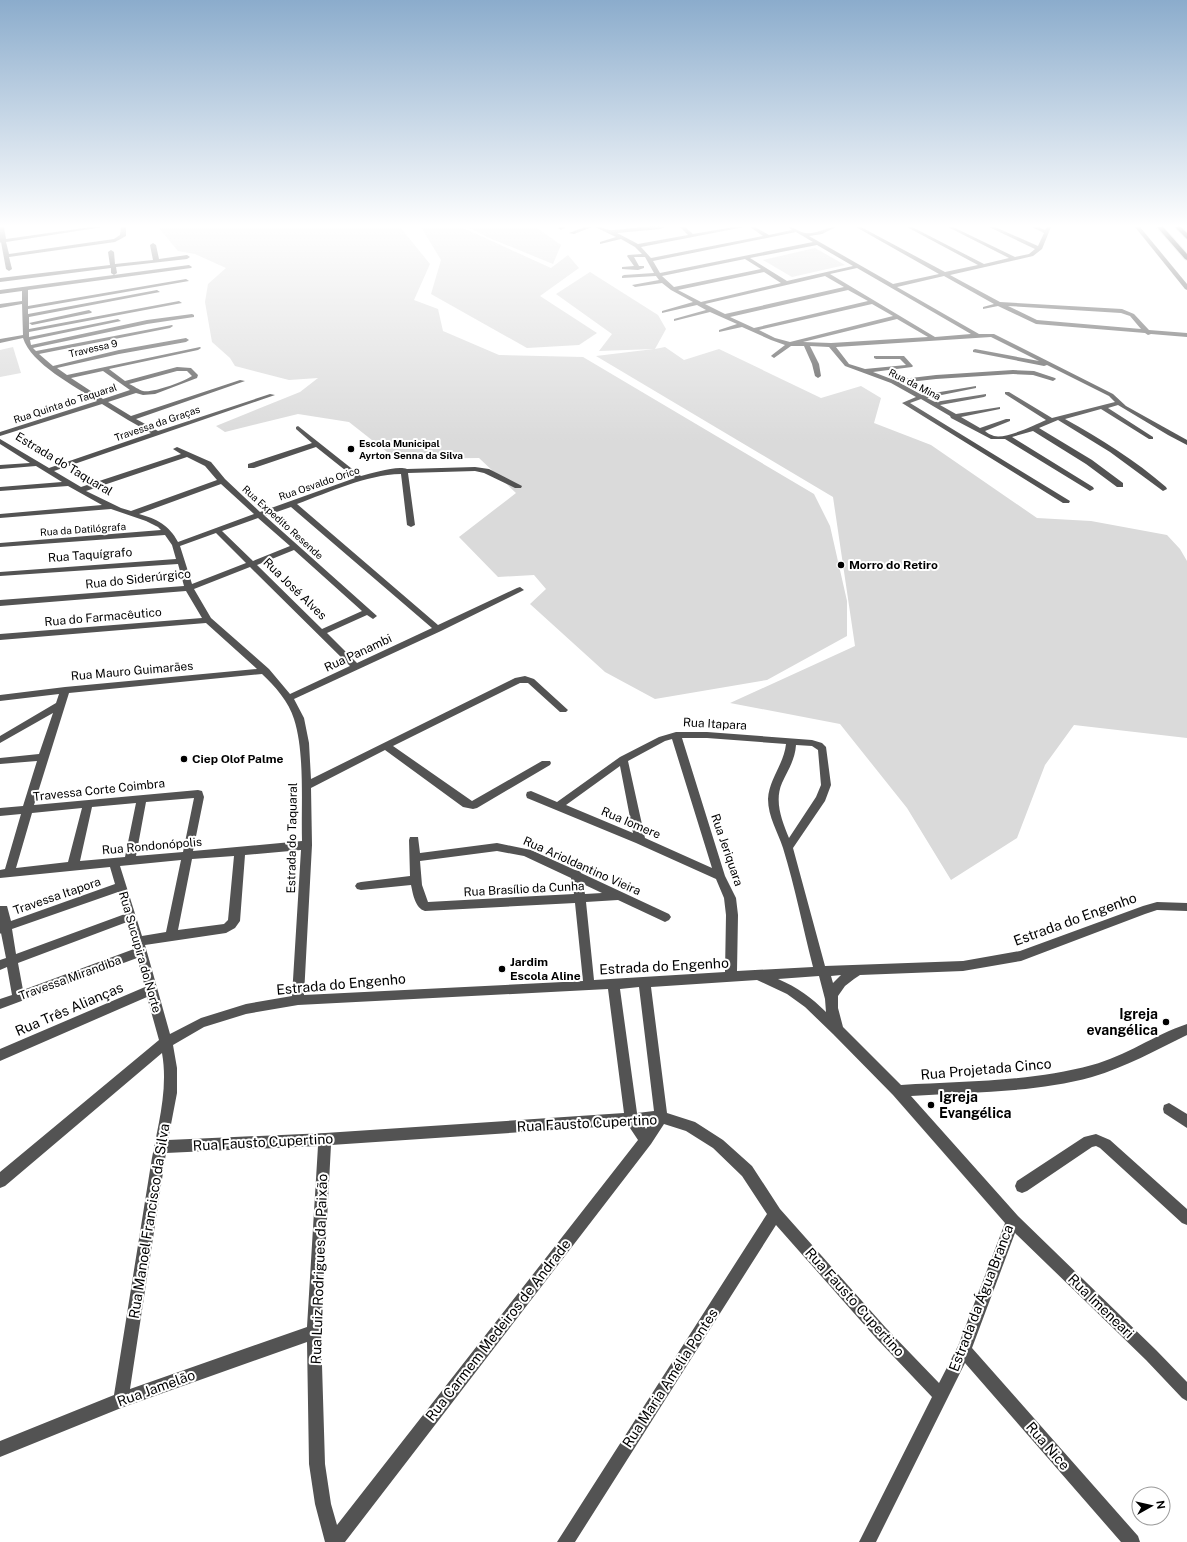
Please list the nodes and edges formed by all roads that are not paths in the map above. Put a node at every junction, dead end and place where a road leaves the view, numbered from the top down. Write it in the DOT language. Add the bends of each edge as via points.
graph roads {
  1 [pos="26,299"];
  2 [pos="66,299"];
  3 [pos="122,299"];
  4 [pos="691,299"];
  5 [pos="716,299"];
  6 [pos="800,299"];
  7 [pos="868,299"];
  8 [pos="914,299"];
  9 [pos="990,299"];
  10 [pos="873,302"];
  11 [pos="179,303"];
  12 [pos="698,303"];
  13 [pos="999,304"];
  14 [pos="26,305"];
  15 [pos="0,306"];
  16 [pos="985,308"];
  17 [pos="97,310"];
  18 [pos="711,310"];
  19 [pos="170,311"];
  20 [pos="664,312"];
  21 [pos="26,316"];
  22 [pos="192,316"];
  23 [pos="725,316"];
  24 [pos="897,317"];
  25 [pos="676,320"];
  26 [pos="742,325"];
  27 [pos="170,326"];
  28 [pos="753,330"];
  29 [pos="721,331"];
  30 [pos="26,333"];
  31 [pos="1148,333"];
  32 [pos="1187,335"];
  33 [pos="978,336"];
  34 [pos="935,339"];
  35 [pos="186,340"];
  36 [pos="0,341"];
  37 [pos="790,344"];
  38 [pos="806,345"];
  39 [pos="831,345"];
  40 [pos="29,347"];
  41 [pos="198,348"];
  42 [pos="975,351"];
  43 [pos="35,353"];
  44 [pos="774,356"];
  45 [pos="876,357"];
  46 [pos="1050,364"];
  47 [pos="51,368"];
  48 [pos="103,368"];
  49 [pos="863,371"];
  50 [pos="818,376"];
  51 [pos="65,377"];
  52 [pos="1053,379"];
  53 [pos="242,381"];
  54 [pos="894,382"];
  55 [pos="125,383"];
  56 [pos="974,387"];
  57 [pos="137,390"];
  58 [pos="1006,393"];
  59 [pos="272,395"];
  60 [pos="984,395"];
  61 [pos="921,397"];
  62 [pos="101,401"];
  63 [pos="1118,403"];
  64 [pos="934,404"];
  65 [pos="1102,407"];
  66 [pos="998,408"];
  67 [pos="953,417"];
  68 [pos="1059,418"];
  69 [pos="130,419"];
  70 [pos="1008,420"];
  71 [pos="1051,420"];
  72 [pos="298,428"];
  73 [pos="1034,428"];
  74 [pos="979,431"];
  75 [pos="156,433"];
  76 [pos="0,434"];
  77 [pos="1006,437"];
  78 [pos="1151,438"];
  79 [pos="0,441"];
  80 [pos="1187,442"];
  81 [pos="317,444"];
  82 [pos="4,445"];
  83 [pos="177,449"];
  84 [pos="188,454"];
  85 [pos="39,464"];
  86 [pos="251,466"];
  87 [pos="0,467"];
  88 [pos="49,470"];
  89 [pos="404,470"];
  90 [pos="360,479"];
  91 [pos="222,481"];
  92 [pos="70,484"];
  93 [pos="1120,485"];
  94 [pos="518,486"];
  95 [pos="0,489"];
  96 [pos="1090,489"];
  97 [pos="1163,489"];
  98 [pos="80,490"];
  99 [pos="1066,502"];
  100 [pos="291,503"];
  101 [pos="111,507"];
  102 [pos="131,514"];
  103 [pos="259,514"];
  104 [pos="0,516"];
  105 [pos="411,525"];
  106 [pos="217,530"];
  107 [pos="168,532"];
  108 [pos="0,545"];
  109 [pos="176,546"];
  110 [pos="295,547"];
  111 [pos="181,561"];
  112 [pos="252,564"];
  113 [pos="0,574"];
  114 [pos="189,588"];
  115 [pos="520,590"];
  116 [pos="0,603"];
  117 [pos="208,620"];
  118 [pos="438,629"];
  119 [pos="322,632"];
  120 [pos="0,637"];
  121 [pos="356,667"];
  122 [pos="266,671"];
  123 [pos="66,690"];
  124 [pos="0,698"];
  125 [pos="289,698"];
  126 [pos="61,704"];
  127 [pos="563,710"];
  128 [pos="676,735"];
  129 [pos="0,740"];
  130 [pos="791,742"];
  131 [pos="386,746"];
  132 [pos="43,757"];
  133 [pos="623,760"];
  134 [pos="0,761"];
  135 [pos="546,763"];
  136 [pos="306,786"];
  137 [pos="531,795"];
  138 [pos="142,798"];
  139 [pos="88,804"];
  140 [pos="558,806"];
  141 [pos="28,810"];
  142 [pos="0,812"];
  143 [pos="414,840"];
  144 [pos="640,840"];
  145 [pos="307,845"];
  146 [pos="788,848"];
  147 [pos="240,851"];
  148 [pos="187,856"];
  149 [pos="415,858"];
  150 [pos="130,860"];
  151 [pos="114,863"];
  152 [pos="73,866"];
  153 [pos="5,873"];
  154 [pos="576,874"];
  155 [pos="720,876"];
  156 [pos="415,880"];
  157 [pos="122,886"];
  158 [pos="361,886"];
  159 [pos="620,896"];
  160 [pos="580,898"];
  161 [pos="1187,907"];
  162 [pos="3,909"];
  163 [pos="131,916"];
  164 [pos="665,917"];
  165 [pos="3,928"];
  166 [pos="171,936"];
  167 [pos="138,946"];
  168 [pos="12,961"];
  169 [pos="0,965"];
  170 [pos="860,969"];
  171 [pos="822,971"];
  172 [pos="758,975"];
  173 [pos="732,977"];
  174 [pos="644,982"];
  175 [pos="613,984"];
  176 [pos="589,985"];
  177 [pos="150,990"];
  178 [pos="18,997"];
  179 [pos="831,999"];
  180 [pos="298,1000"];
  181 [pos="0,1004"];
  182 [pos="1187,1029"];
  183 [pos="836,1030"];
  184 [pos="166,1042"];
  185 [pos="0,1055"];
  186 [pos="898,1091"];
  187 [pos="1169,1109"];
  188 [pos="661,1117"];
  189 [pos="631,1119"];
  190 [pos="1187,1122"];
  191 [pos="325,1139"];
  192 [pos="646,1140"];
  193 [pos="160,1147"];
  194 [pos="0,1181"];
  195 [pos="1022,1186"];
  196 [pos="775,1214"];
  197 [pos="1187,1218"];
  198 [pos="1013,1221"];
  199 [pos="314,1332"];
  200 [pos="964,1350"];
  201 [pos="1187,1393"];
  202 [pos="941,1396"];
  203 [pos="120,1400"];
  204 [pos="0,1449"];
  205 [pos="334,1542"];
  206 [pos="565,1542"];
  207 [pos="866,1542"];
  208 [pos="1132,1542"];
  1 -- 14 [label="street"];
  2 -- 14 [label="street"];
  3 -- 21 [label="street"];
  4 -- 12 [label="street"];
  5 -- 12 [label="street"];
  6 -- 23 [label="street"];
  7 -- 10 [label="street"];
  8 -- 33 [label="street"];
  9 -- 13 [label="street"];
  10 -- 24 [label="street"];
  10 -- 28 [label="street"];
  11 -- 30 [label="street"];
  12 -- 18 [label="street"];
  12 -- 20 [label="street"];
  13 -- 16 [label="street"];
  13 -- 31 [label="street" via="1044,324"];
  13 -- 31 [label="street" via="1122,311 1132,315"];
  14 -- 15 [label="street"];
  14 -- 21 [label="street"];
  17 -- 30 [label="street"];
  18 -- 23 [label="street"];
  18 -- 25 [label="street"];
  19 -- 30 [label="street"];
  21 -- 30 [label="street"];
  22 -- 40 [label="street" via="147,322"];
  23 -- 26 [label="street"];
  24 -- 34 [label="street"];
  24 -- 37 [label="street"];
  26 -- 28 [label="street"];
  26 -- 29 [label="street"];
  27 -- 43 [label="street"];
  28 -- 37 [label="street"];
  30 -- 36 [label="street"];
  30 -- 40 [label="street"];
  31 -- 32 [label="street"];
  33 -- 34 [label="street"];
  33 -- 46 [label="street" via="996,336"];
  34 -- 39 [label="street"];
  35 -- 47 [label="street, Travessa 9"];
  37 -- 38 [label="street"];
  37 -- 44 [label="street"];
  38 -- 39 [label="street"];
  38 -- 50 [label="street" via="814,359"];
  39 -- 49 [label="street, Rua da Mina" via="847,365"];
  40 -- 43 [label="street"];
  41 -- 48 [label="street"];
  42 -- 46 [label="street"];
  43 -- 47 [label="street"];
  45 -- 49 [label="street" via="902,356 910,366"];
  46 -- 63 [label="street" via="1111,395"];
  47 -- 51 [label="street"];
  48 -- 51 [label="street"];
  48 -- 55 [label="street"];
  49 -- 54 [label="street, Rua da Mina"];
  51 -- 62 [label="street"];
  52 -- 54 [label="street" via="1034,373 1013,372"];
  53 -- 69 [label="street"];
  54 -- 61 [label="street, Rua da Mina"];
  55 -- 57 [label="street"];
  55 -- 57 [label="street" via="177,369 189,369 195,375 190,380 154,391 146,393"];
  56 -- 61 [label="street"];
  57 -- 62 [label="street, Rua Quinta do Taquaral"];
  58 -- 71 [label="street"];
  59 -- 75 [label="street, Travessa da Graças"];
  60 -- 64 [label="street"];
  61 -- 64 [label="street, Rua da Mina"];
  61 -- 99 [label="street" via="906,403"];
  62 -- 69 [label="street"];
  62 -- 76 [label="street, Rua Quinta do Taquaral"];
  63 -- 65 [label="street"];
  63 -- 80 [label="street"];
  64 -- 67 [label="street, Rua da Mina"];
  65 -- 68 [label="street"];
  65 -- 78 [label="street"];
  66 -- 67 [label="street"];
  67 -- 74 [label="street, Rua da Mina"];
  68 -- 71 [label="street"];
  68 -- 97 [label="street" via="1124,457"];
  69 -- 75 [label="street"];
  70 -- 74 [label="street"];
  71 -- 73 [label="street"];
  72 -- 81 [label="street"];
  73 -- 77 [label="street"];
  73 -- 93 [label="street" via="1089,462"];
  74 -- 77 [label="street, Rua da Mina" via="993,438"];
  75 -- 88 [label="street, Travessa da Graças"];
  77 -- 96 [label="street"];
  79 -- 82 [label="street, Estrada do Taquaral"];
  81 -- 86 [label="street"];
  81 -- 90 [label="street"];
  82 -- 85 [label="street, Estrada do Taquaral"];
  83 -- 84 [label="street, Rua Expedito Resende"];
  84 -- 91 [label="street, Rua Expedito Resende" via="208,464"];
  84 -- 98 [label="street"];
  85 -- 87 [label="street"];
  85 -- 88 [label="street, Estrada do Taquaral"];
  88 -- 92 [label="street, Estrada do Taquaral"];
  89 -- 90 [label="street, Rua Osvaldo Orico"];
  89 -- 94 [label="street, Rua Osvaldo Orico" via="475,469 486,471"];
  89 -- 105 [label="street"];
  90 -- 100 [label="street, Rua Osvaldo Orico"];
  91 -- 102 [label="street"];
  91 -- 103 [label="street, Rua Expedito Resende"];
  92 -- 95 [label="street"];
  92 -- 98 [label="street, Estrada do Taquaral"];
  98 -- 101 [label="street, Estrada do Taquaral"];
  100 -- 103 [label="street, Rua Osvaldo Orico"];
  100 -- 118 [label="street"];
  101 -- 102 [label="street, Estrada do Taquaral"];
  101 -- 104 [label="street"];
  102 -- 107 [label="street, Estrada do Taquaral" via="149,518"];
  103 -- 106 [label="street, Rua Osvaldo Orico"];
  103 -- 110 [label="street, Rua Expedito Resende"];
  106 -- 109 [label="street, Rua Osvaldo Orico"];
  106 -- 112 [label="street, Rua José Alves"];
  107 -- 108 [label="street, Rua da Datilógrafa"];
  107 -- 109 [label="street, Estrada do Taquaral"];
  109 -- 111 [label="street, Estrada do Taquaral"];
  110 -- 112 [label="street, Rua do Siderúrgico"];
  110 -- 119 [label="street, Rua Expedito Resende" via="371,614"];
  111 -- 113 [label="street, Rua Taquígrafo"];
  111 -- 114 [label="street, Estrada do Taquaral"];
  112 -- 114 [label="street, Rua do Siderúrgico"];
  112 -- 119 [label="street, Rua José Alves"];
  114 -- 116 [label="street, Rua do Siderúrgico"];
  114 -- 117 [label="street, Estrada do Taquaral"];
  115 -- 118 [label="street, Rua Panambi"];
  117 -- 120 [label="street, Rua do Farmacêutico"];
  117 -- 122 [label="street, Estrada do Taquaral"];
  118 -- 121 [label="street, Rua Panambi"];
  119 -- 121 [label="street, Rua José Alves"];
  121 -- 125 [label="street, Rua Panambi"];
  122 -- 123 [label="street, Rua Mauro Guimarães"];
  122 -- 125 [label="street, Estrada do Taquaral"];
  123 -- 124 [label="street, Rua Mauro Guimarães"];
  123 -- 126 [label="street"];
  125 -- 136 [label="street, Estrada do Taquaral" via="299,718 304,743"];
  126 -- 129 [label="street"];
  126 -- 132 [label="street"];
  127 -- 131 [label="street" via="531,681 518,680"];
  128 -- 130 [label="street, Rua Itapara"];
  128 -- 133 [label="street, Rua Itapara" via="662,739"];
  128 -- 155 [label="street, Rua Jeriquara"];
  130 -- 146 [label="street" via="787,766 776,786 773,799"];
  130 -- 146 [label="street, Rua Itapara" via="819,745 822,749 826,785 821,798"];
  131 -- 135 [label="street" via="467,804 473,805"];
  131 -- 136 [label="street"];
  132 -- 134 [label="street"];
  132 -- 141 [label="street"];
  133 -- 140 [label="street, Rua Itapara"];
  133 -- 144 [label="street"];
  136 -- 145 [label="street, Estrada do Taquaral"];
  137 -- 140 [label="street, Rua Iomere"];
  138 -- 139 [label="street, Travessa Corte Coimbra"];
  138 -- 148 [label="street, Travessa Corte Coimbra" via="198,794"];
  138 -- 150 [label="street"];
  139 -- 141 [label="street, Travessa Corte Coimbra"];
  139 -- 152 [label="street"];
  140 -- 144 [label="street, Rua Iomere"];
  141 -- 142 [label="street, Travessa Corte Coimbra"];
  141 -- 153 [label="street"];
  143 -- 149 [label="street"];
  144 -- 155 [label="street, Rua Iomere"];
  145 -- 147 [label="street, Rua Rondonópolis"];
  145 -- 180 [label="street, Estrada do Taquaral"];
  146 -- 171 [label="street"];
  147 -- 148 [label="street, Rua Rondonópolis"];
  147 -- 166 [label="street, Travessa Mirandiba" via="234,921 231,925 226,928"];
  148 -- 150 [label="street, Rua Rondonópolis"];
  148 -- 166 [label="street"];
  149 -- 154 [label="street, Rua Arioldantino Vieira" via="496,847 527,853"];
  149 -- 156 [label="street"];
  150 -- 151 [label="street, Rua Rondonópolis"];
  151 -- 152 [label="street, Rua Rondonópolis"];
  151 -- 157 [label="street, Rua Sucupira do Norte"];
  152 -- 153 [label="street, Rua Rondonópolis"];
  154 -- 159 [label="street, Rua Arioldantino Vieira"];
  154 -- 160 [label="street"];
  155 -- 173 [label="street, Rua Jeriquara" via="730,898"];
  156 -- 158 [label="street"];
  156 -- 160 [label="street, Rua Brasílio da Cunha" via="425,907"];
  157 -- 163 [label="street, Rua Sucupira do Norte"];
  157 -- 165 [label="street, Travessa Itapora"];
  159 -- 160 [label="street, Rua Brasílio da Cunha"];
  159 -- 164 [label="street, Rua Arioldantino Vieira"];
  160 -- 176 [label="street"];
  161 -- 170 [label="street, Estrada do Engenho" via="1157,906 1143,910 1021,956 963,966"];
  162 -- 165 [label="street"];
  163 -- 167 [label="street, Rua Sucupira do Norte"];
  163 -- 168 [label="street"];
  165 -- 168 [label="street"];
  166 -- 167 [label="street, Travessa Mirandiba"];
  167 -- 177 [label="street, Rua Sucupira do Norte"];
  167 -- 178 [label="street, Travessa Mirandiba"];
  168 -- 169 [label="street"];
  168 -- 178 [label="street"];
  170 -- 171 [label="street, Estrada do Engenho"];
  170 -- 179 [label="street" via="839,984"];
  171 -- 172 [label="street, Estrada do Engenho"];
  171 -- 179 [label="street"];
  172 -- 173 [label="street, Estrada do Engenho"];
  172 -- 183 [label="street, Estrada da Água Branca" via="791,990 809,1003"];
  173 -- 174 [label="street, Estrada do Engenho"];
  174 -- 175 [label="street, Estrada do Engenho"];
  174 -- 188 [label="street"];
  175 -- 176 [label="street, Estrada do Engenho"];
  175 -- 189 [label="street"];
  176 -- 180 [label="street, Estrada do Engenho"];
  177 -- 184 [label="street, Rua Sucupira do Norte"];
  177 -- 185 [label="street, Rua Três Alianças"];
  178 -- 181 [label="street, Travessa Mirandiba"];
  179 -- 183 [label="street"];
  180 -- 184 [label="street, Estrada do Engenho" via="246,1009 201,1023"];
  182 -- 186 [label="street, Rua Projetada Cinco" via="1126,1059 1092,1071 1038,1082"];
  183 -- 186 [label="street, Estrada da Água Branca"];
  184 -- 193 [label="street, Rua Manoel Francisco da Silva" via="171,1068 170,1093"];
  184 -- 194 [label="street, Estrada do Engenho"];
  186 -- 198 [label="street, Estrada da Água Branca"];
  187 -- 190 [label="street"];
  188 -- 189 [label="street, Rua Fausto Cupertino"];
  188 -- 192 [label="street, Rua Carmem Medeiros de Andrade"];
  188 -- 196 [label="street, Rua Fausto Cupertino" via="690,1126 718,1144 747,1171"];
  189 -- 191 [label="street, Rua Fausto Cupertino"];
  189 -- 192 [label="street"];
  191 -- 193 [label="street, Rua Fausto Cupertino"];
  191 -- 199 [label="street, Rua Luiz Rodrigues da Paixão"];
  192 -- 205 [label="street, Rua Carmem Medeiros de Andrade"];
  193 -- 203 [label="street, Rua Manoel Francisco da Silva"];
  195 -- 197 [label="street" via="1089,1141 1096,1140 1105,1144"];
  196 -- 202 [label="street, Rua Fausto Cupertino"];
  196 -- 206 [label="street, Rua Maria Amélia Pontes"];
  198 -- 200 [label="street, Estrada da Água Branca"];
  198 -- 201 [label="street, Rua Imeneari"];
  199 -- 203 [label="street, Rua Jamelão"];
  199 -- 205 [label="street, Rua Luiz Rodrigues da Paixão" via="317,1464 323,1504"];
  200 -- 202 [label="street, Estrada da Água Branca"];
  200 -- 208 [label="street, Rua Nice"];
  202 -- 207 [label="street, Estrada da Água Branca"];
  203 -- 204 [label="street, Rua Jamelão"];
}
